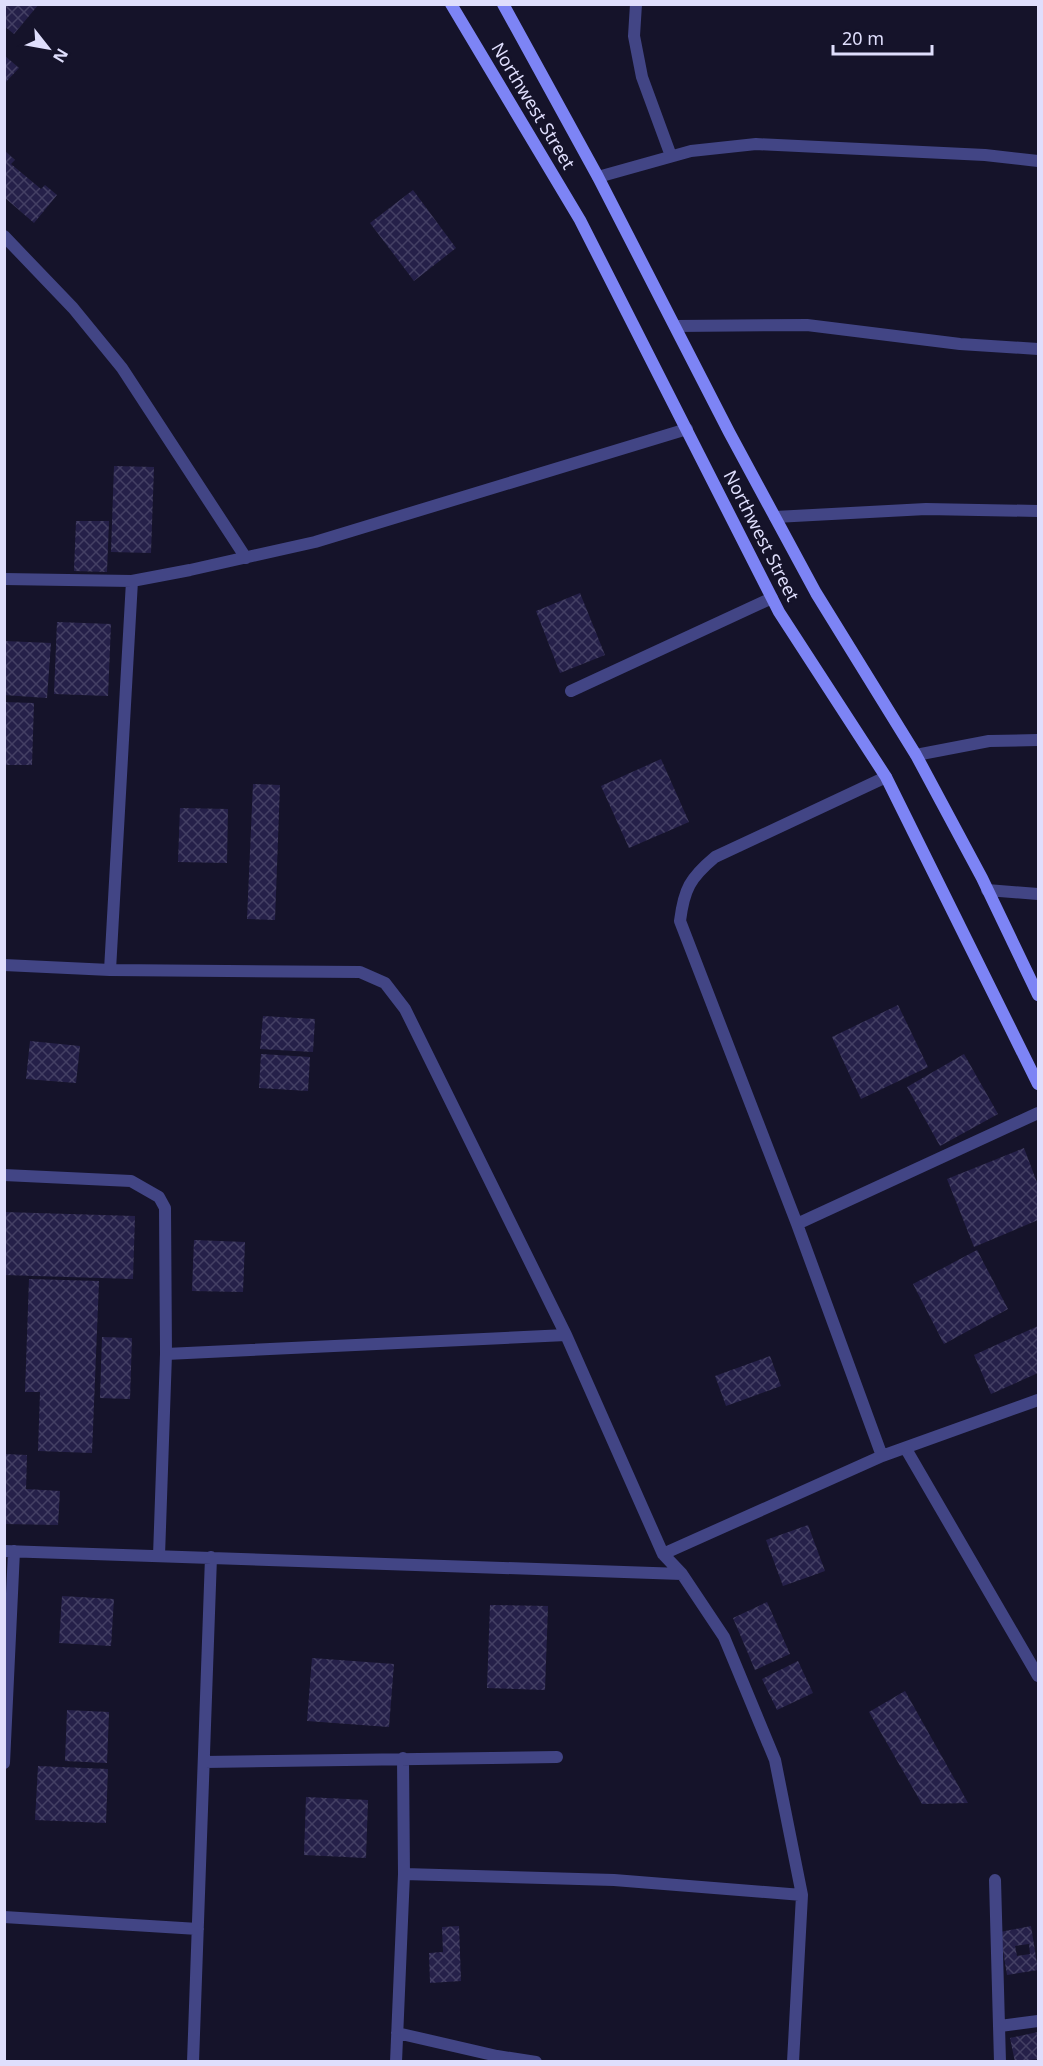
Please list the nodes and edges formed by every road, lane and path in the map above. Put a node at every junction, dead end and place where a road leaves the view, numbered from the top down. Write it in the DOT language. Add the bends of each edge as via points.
graph roads {
  1 [pos="451,4"];
  2 [pos="503,4"];
  3 [pos="636,4"];
  4 [pos="671,156"];
  5 [pos="1038,162"];
  6 [pos="598,177"];
  7 [pos="4,236"];
  8 [pos="675,326"];
  9 [pos="1038,349"];
  10 [pos="687,429"];
  11 [pos="1038,512"];
  12 [pos="775,517"];
  13 [pos="246,558"];
  14 [pos="4,579"];
  15 [pos="132,581"];
  16 [pos="772,598"];
  17 [pos="571,691"];
  18 [pos="1038,740"];
  19 [pos="916,755"];
  20 [pos="886,777"];
  21 [pos="987,890"];
  22 [pos="1038,894"];
  23 [pos="4,965"];
  24 [pos="110,970"];
  25 [pos="1038,995"];
  26 [pos="1038,1084"];
  27 [pos="1038,1113"];
  28 [pos="4,1175"];
  29 [pos="797,1224"];
  30 [pos="566,1335"];
  31 [pos="166,1354"];
  32 [pos="1038,1401"];
  33 [pos="906,1449"];
  34 [pos="882,1456"];
  35 [pos="9,1551"];
  36 [pos="663,1554"];
  37 [pos="159,1556"];
  38 [pos="211,1557"];
  39 [pos="682,1574"];
  40 [pos="1038,1676"];
  41 [pos="5,1741"];
  42 [pos="557,1757"];
  43 [pos="403,1758"];
  44 [pos="204,1762"];
  45 [pos="4,1763"];
  46 [pos="404,1874"];
  47 [pos="995,1880"];
  48 [pos="801,1895"];
  49 [pos="4,1917"];
  50 [pos="198,1929"];
  51 [pos="1038,2021"];
  52 [pos="1000,2026"];
  53 [pos="397,2033"];
  54 [pos="194,2061"];
  55 [pos="396,2061"];
  56 [pos="536,2061"];
  57 [pos="793,2061"];
  58 [pos="1000,2061"];
  1 -- 10 [label="main road, Northwest Street" via="580,220"];
  2 -- 6 [label="main road, Northwest Street"];
  3 -- 4 [label="street" via="634,36 642,77"];
  4 -- 5 [label="street" via="756,144 985,155"];
  4 -- 6 [label="street"];
  6 -- 8 [label="main road, Northwest Street"];
  7 -- 13 [label="street" via="73,308 122,368"];
  8 -- 9 [label="street" via="807,325 960,344"];
  8 -- 12 [label="main road, Northwest Street"];
  10 -- 13 [label="street" via="315,542"];
  10 -- 16 [label="main road, Northwest Street"];
  11 -- 12 [label="street" via="926,510"];
  12 -- 19 [label="main road, Northwest Street" via="816,593"];
  13 -- 15 [label="street"];
  14 -- 15 [label="street"];
  15 -- 24 [label="street"];
  16 -- 17 [label="street"];
  16 -- 20 [label="main road, Northwest Street"];
  18 -- 19 [label="street" via="988,741"];
  19 -- 21 [label="main road, Northwest Street"];
  20 -- 26 [label="main road, Northwest Street"];
  20 -- 29 [label="street" via="715,857 695,874 683,894 680,921"];
  21 -- 22 [label="street"];
  21 -- 25 [label="main road, Northwest Street"];
  23 -- 24 [label="street"];
  24 -- 30 [label="street" via="360,972 385,983 405,1009"];
  27 -- 29 [label="street"];
  28 -- 31 [label="street" via="131,1181 159,1197 165,1208"];
  29 -- 34 [label="street"];
  30 -- 31 [label="street"];
  30 -- 36 [label="street"];
  31 -- 37 [label="street"];
  32 -- 33 [label="street"];
  33 -- 34 [label="street"];
  33 -- 40 [label="street"];
  34 -- 36 [label="street"];
  35 -- 37 [label="street"];
  35 -- 41 [label="street"];
  36 -- 39 [label="street"];
  37 -- 38 [label="street"];
  38 -- 39 [label="street"];
  38 -- 44 [label="street"];
  39 -- 48 [label="street" via="724,1637 775,1760"];
  41 -- 45 [label="street"];
  42 -- 43 [label="street"];
  43 -- 44 [label="street"];
  43 -- 46 [label="street"];
  44 -- 50 [label="street"];
  46 -- 48 [label="street" via="614,1880"];
  46 -- 53 [label="street"];
  47 -- 52 [label="street"];
  48 -- 57 [label="street"];
  49 -- 50 [label="street"];
  50 -- 54 [label="street"];
  51 -- 52 [label="street"];
  52 -- 58 [label="street"];
  53 -- 55 [label="street"];
  53 -- 56 [label="street"];
}
